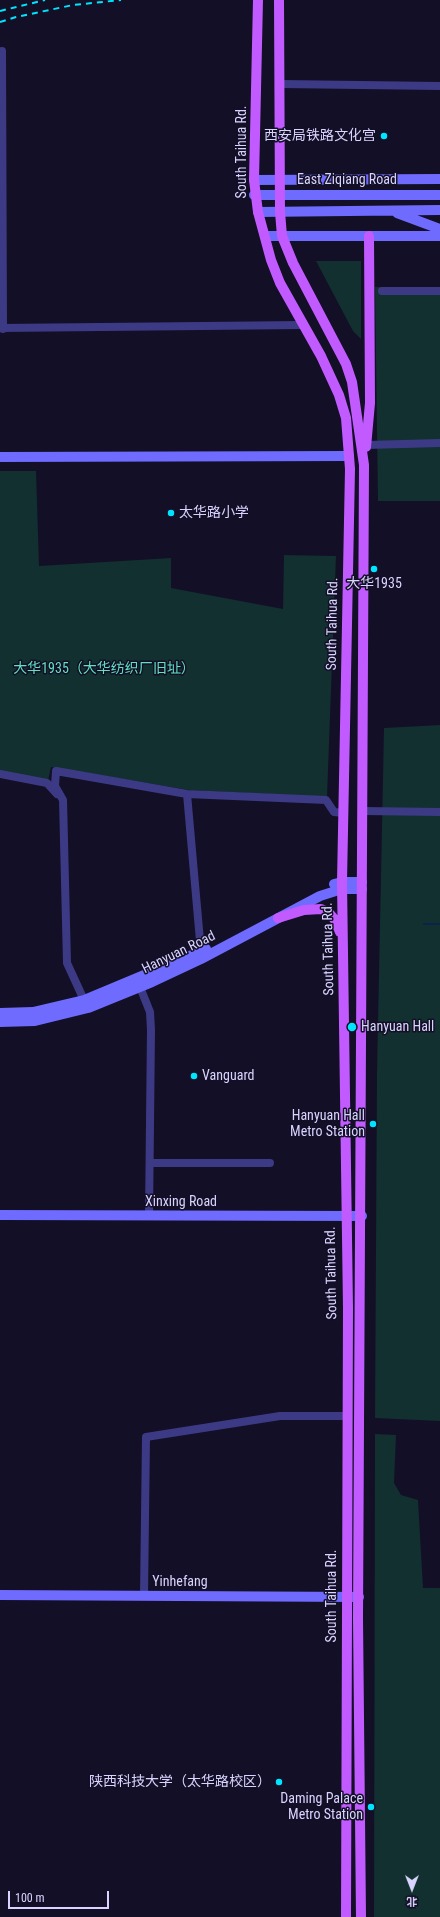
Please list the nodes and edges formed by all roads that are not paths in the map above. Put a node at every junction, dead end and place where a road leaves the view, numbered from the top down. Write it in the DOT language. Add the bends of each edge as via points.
graph roads {
  1 [pos="279,3"];
  2 [pos="258,4"];
  3 [pos="2,51"];
  4 [pos="280,84"];
  5 [pos="440,86"];
  6 [pos="280,179"];
  7 [pos="440,179"];
  8 [pos="254,180"];
  9 [pos="280,194"];
  10 [pos="254,195"];
  11 [pos="440,195"];
  12 [pos="440,210"];
  13 [pos="391,211"];
  14 [pos="258,212"];
  15 [pos="280,212"];
  16 [pos="440,229"];
  17 [pos="265,236"];
  18 [pos="282,236"];
  19 [pos="369,236"];
  20 [pos="440,236"];
  21 [pos="382,291"];
  22 [pos="440,291"];
  23 [pos="303,325"];
  24 [pos="2,328"];
  25 [pos="440,443"];
  26 [pos="366,444"];
  27 [pos="349,456"];
  28 [pos="0,457"];
  29 [pos="364,465"];
  30 [pos="0,774"];
  31 [pos="187,794"];
  32 [pos="63,800"];
  33 [pos="363,811"];
  34 [pos="440,812"];
  35 [pos="344,813"];
  36 [pos="342,885"];
  37 [pos="362,886"];
  38 [pos="278,918"];
  39 [pos="343,942"];
  40 [pos="200,952"];
  41 [pos="140,987"];
  42 [pos="84,1000"];
  43 [pos="0,1013"];
  44 [pos="0,1022"];
  45 [pos="151,1163"];
  46 [pos="270,1163"];
  47 [pos="0,1215"];
  48 [pos="149,1216"];
  49 [pos="345,1216"];
  50 [pos="362,1216"];
  51 [pos="347,1416"];
  52 [pos="0,1596"];
  53 [pos="144,1596"];
  54 [pos="346,1597"];
  55 [pos="359,1597"];
  56 [pos="346,1917"];
  57 [pos="361,1917"];
  1 -- 4 [label="main road, South Taihua Rd."];
  2 -- 8 [label="main road, South Taihua Rd."];
  3 -- 24 [label="street"];
  4 -- 5 [label="street"];
  4 -- 6 [label="main road, South Taihua Rd."];
  6 -- 7 [label="street"];
  6 -- 8 [label="street"];
  6 -- 9 [label="main road, South Taihua Rd."];
  8 -- 10 [label="main road, South Taihua Rd."];
  9 -- 10 [label="street, East Ziqiang Road"];
  9 -- 11 [label="street, East Ziqiang Road"];
  9 -- 15 [label="main road, South Taihua Rd."];
  10 -- 14 [label="main road, South Taihua Rd."];
  12 -- 13 [label="street"];
  13 -- 15 [label="street"];
  13 -- 16 [label="street"];
  14 -- 15 [label="street"];
  14 -- 17 [label="main road, South Taihua Rd."];
  15 -- 18 [label="main road, South Taihua Rd."];
  17 -- 18 [label="street"];
  17 -- 23 [label="main road, South Taihua Rd." via="280,284"];
  18 -- 19 [label="street"];
  18 -- 29 [label="main road, South Taihua Rd." via="346,364 352,382"];
  19 -- 20 [label="street"];
  19 -- 26 [label="main road" via="370,403"];
  21 -- 22 [label="street"];
  23 -- 24 [label="street"];
  23 -- 27 [label="main road, South Taihua Rd." via="324,361 339,395 346,418"];
  25 -- 26 [label="street"];
  26 -- 29 [label="main road"];
  27 -- 28 [label="street"];
  27 -- 35 [label="main road, South Taihua Rd."];
  29 -- 33 [label="main road, South Taihua Rd."];
  30 -- 32 [label="street" via="47,783"];
  31 -- 32 [label="street" via="56,771 55,786"];
  31 -- 35 [label="street" via="326,800 334,812"];
  31 -- 40 [label="street"];
  32 -- 42 [label="street" via="67,963"];
  33 -- 34 [label="street"];
  33 -- 37 [label="main road, South Taihua Rd."];
  35 -- 36 [label="main road, South Taihua Rd."];
  36 -- 37 [label="street, Hanyuan Road"];
  36 -- 38 [label="street, Hanyuan Road"];
  36 -- 39 [label="main road, South Taihua Rd."];
  36 -- 40 [label="street, Hanyuan Road" via="316,890 216,946"];
  37 -- 50 [label="main road, South Taihua Rd."];
  38 -- 39 [label="main road" via="304,910 321,909 335,920"];
  38 -- 41 [label="street, Hanyuan Road" via="201,959"];
  39 -- 49 [label="main road, South Taihua Rd."];
  40 -- 42 [label="street, Hanyuan Road"];
  41 -- 44 [label="street, Hanyuan Road" via="88,1008 34,1021"];
  41 -- 45 [label="street" via="150,1012"];
  42 -- 43 [label="street, Hanyuan Road" via="33,1012"];
  45 -- 46 [label="street"];
  45 -- 48 [label="street"];
  47 -- 48 [label="street, Xinxing Road"];
  48 -- 49 [label="street, Xinxing Road"];
  49 -- 50 [label="street, Xinxing Road"];
  49 -- 51 [label="main road, South Taihua Rd."];
  50 -- 55 [label="main road, South Taihua Rd."];
  51 -- 53 [label="street" via="280,1416 146,1438"];
  51 -- 54 [label="main road, South Taihua Rd."];
  52 -- 53 [label="street, Yinhefang"];
  53 -- 54 [label="street, Yinhefang"];
  54 -- 55 [label="street, Yinhefang"];
  54 -- 56 [label="main road, South Taihua Rd."];
  55 -- 57 [label="main road, South Taihua Rd."];
}
